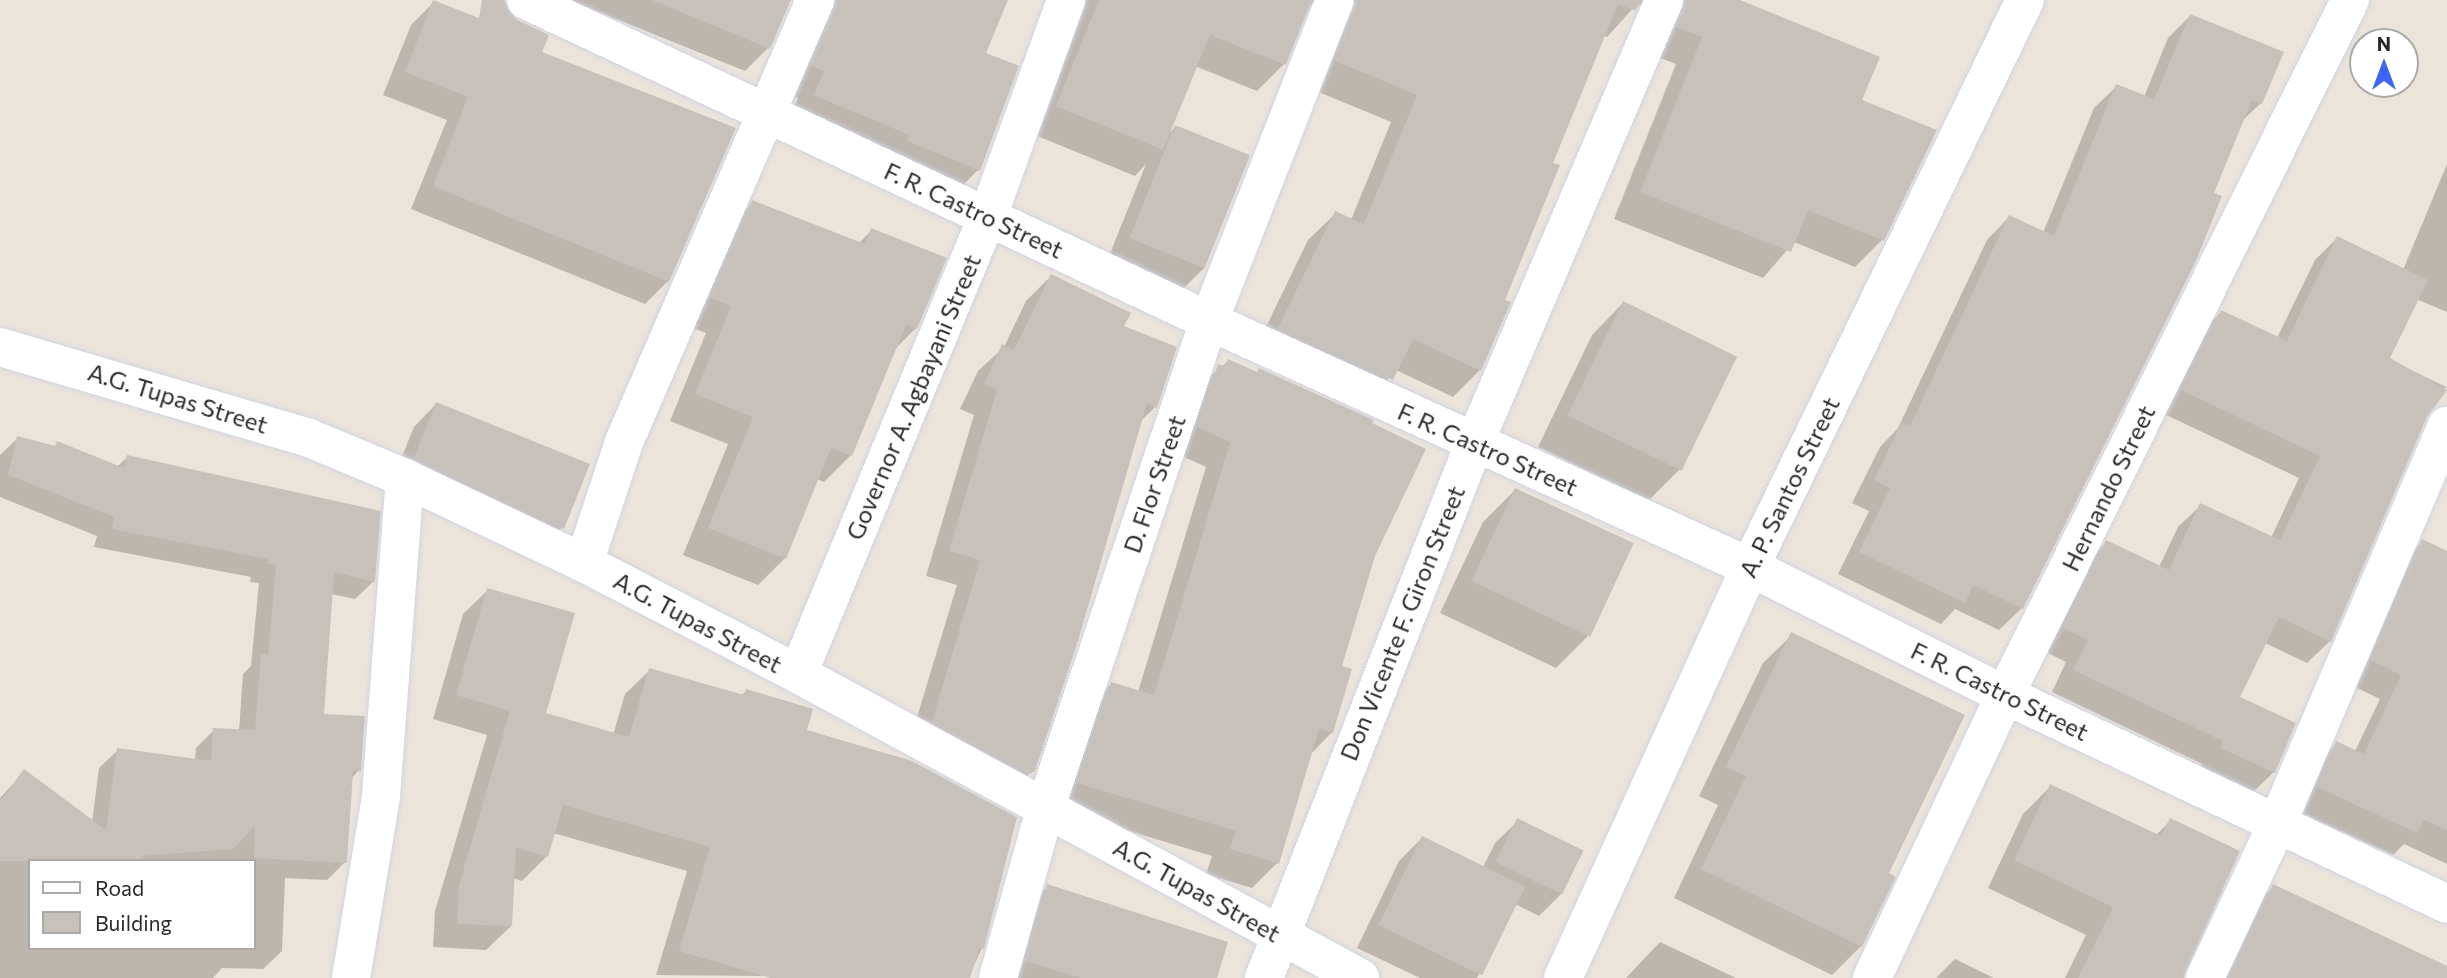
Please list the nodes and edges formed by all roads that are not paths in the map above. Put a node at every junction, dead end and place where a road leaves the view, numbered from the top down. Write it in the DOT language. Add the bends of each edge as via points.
graph roads {
  1 [pos="526,0"];
  2 [pos="815,0"];
  3 [pos="1066,0"];
  4 [pos="1335,0"];
  5 [pos="1664,0"];
  6 [pos="2025,0"];
  7 [pos="2350,0"];
  8 [pos="767,113"];
  9 [pos="988,216"];
  10 [pos="1209,321"];
  11 [pos="0,346"];
  12 [pos="2447,426"];
  13 [pos="1474,444"];
  14 [pos="405,478"];
  15 [pos="584,563"];
  16 [pos="1750,567"];
  17 [pos="799,674"];
  18 [pos="2005,695"];
  19 [pos="1046,806"];
  20 [pos="2277,824"];
  21 [pos="2447,904"];
  22 [pos="1278,934"];
  23 [pos="351,978"];
  24 [pos="999,978"];
  25 [pos="1264,978"];
  26 [pos="1360,978"];
  27 [pos="1563,978"];
  28 [pos="1872,978"];
  29 [pos="2205,978"];
  1 -- 8 [label="street, F. R. Castro Street"];
  2 -- 8 [label="street"];
  3 -- 9 [label="street, Governor A. Agbayani Street"];
  4 -- 10 [label="street, D. Flor Street"];
  5 -- 13 [label="street, Don Vicente F. Giron Street"];
  6 -- 16 [label="street, A. P. Santos Street"];
  7 -- 18 [label="street, Hernando Street"];
  8 -- 9 [label="street, F. R. Castro Street"];
  8 -- 15 [label="street" via="624,442"];
  9 -- 10 [label="street, F. R. Castro Street"];
  9 -- 17 [label="street, Governor A. Agbayani Street"];
  10 -- 13 [label="street, F. R. Castro Street"];
  10 -- 19 [label="street, D. Flor Street"];
  11 -- 14 [label="street, A.G. Tupas Street" via="283,430"];
  12 -- 20 [label="street"];
  13 -- 16 [label="street, F. R. Castro Street"];
  13 -- 22 [label="street, Don Vicente F. Giron Street"];
  14 -- 15 [label="street, A.G. Tupas Street"];
  14 -- 23 [label="street" via="381,796"];
  15 -- 17 [label="street, A.G. Tupas Street"];
  16 -- 18 [label="street, F. R. Castro Street"];
  16 -- 27 [label="street, A. P. Santos Street"];
  17 -- 19 [label="street, A.G. Tupas Street"];
  18 -- 20 [label="street, F. R. Castro Street"];
  18 -- 28 [label="street, Hernando Street"];
  19 -- 22 [label="street, A.G. Tupas Street"];
  19 -- 24 [label="street, D. Flor Street"];
  20 -- 21 [label="street, F. R. Castro Street"];
  20 -- 29 [label="street"];
  22 -- 25 [label="street, Don Vicente F. Giron Street"];
  22 -- 26 [label="street, A.G. Tupas Street"];
}
